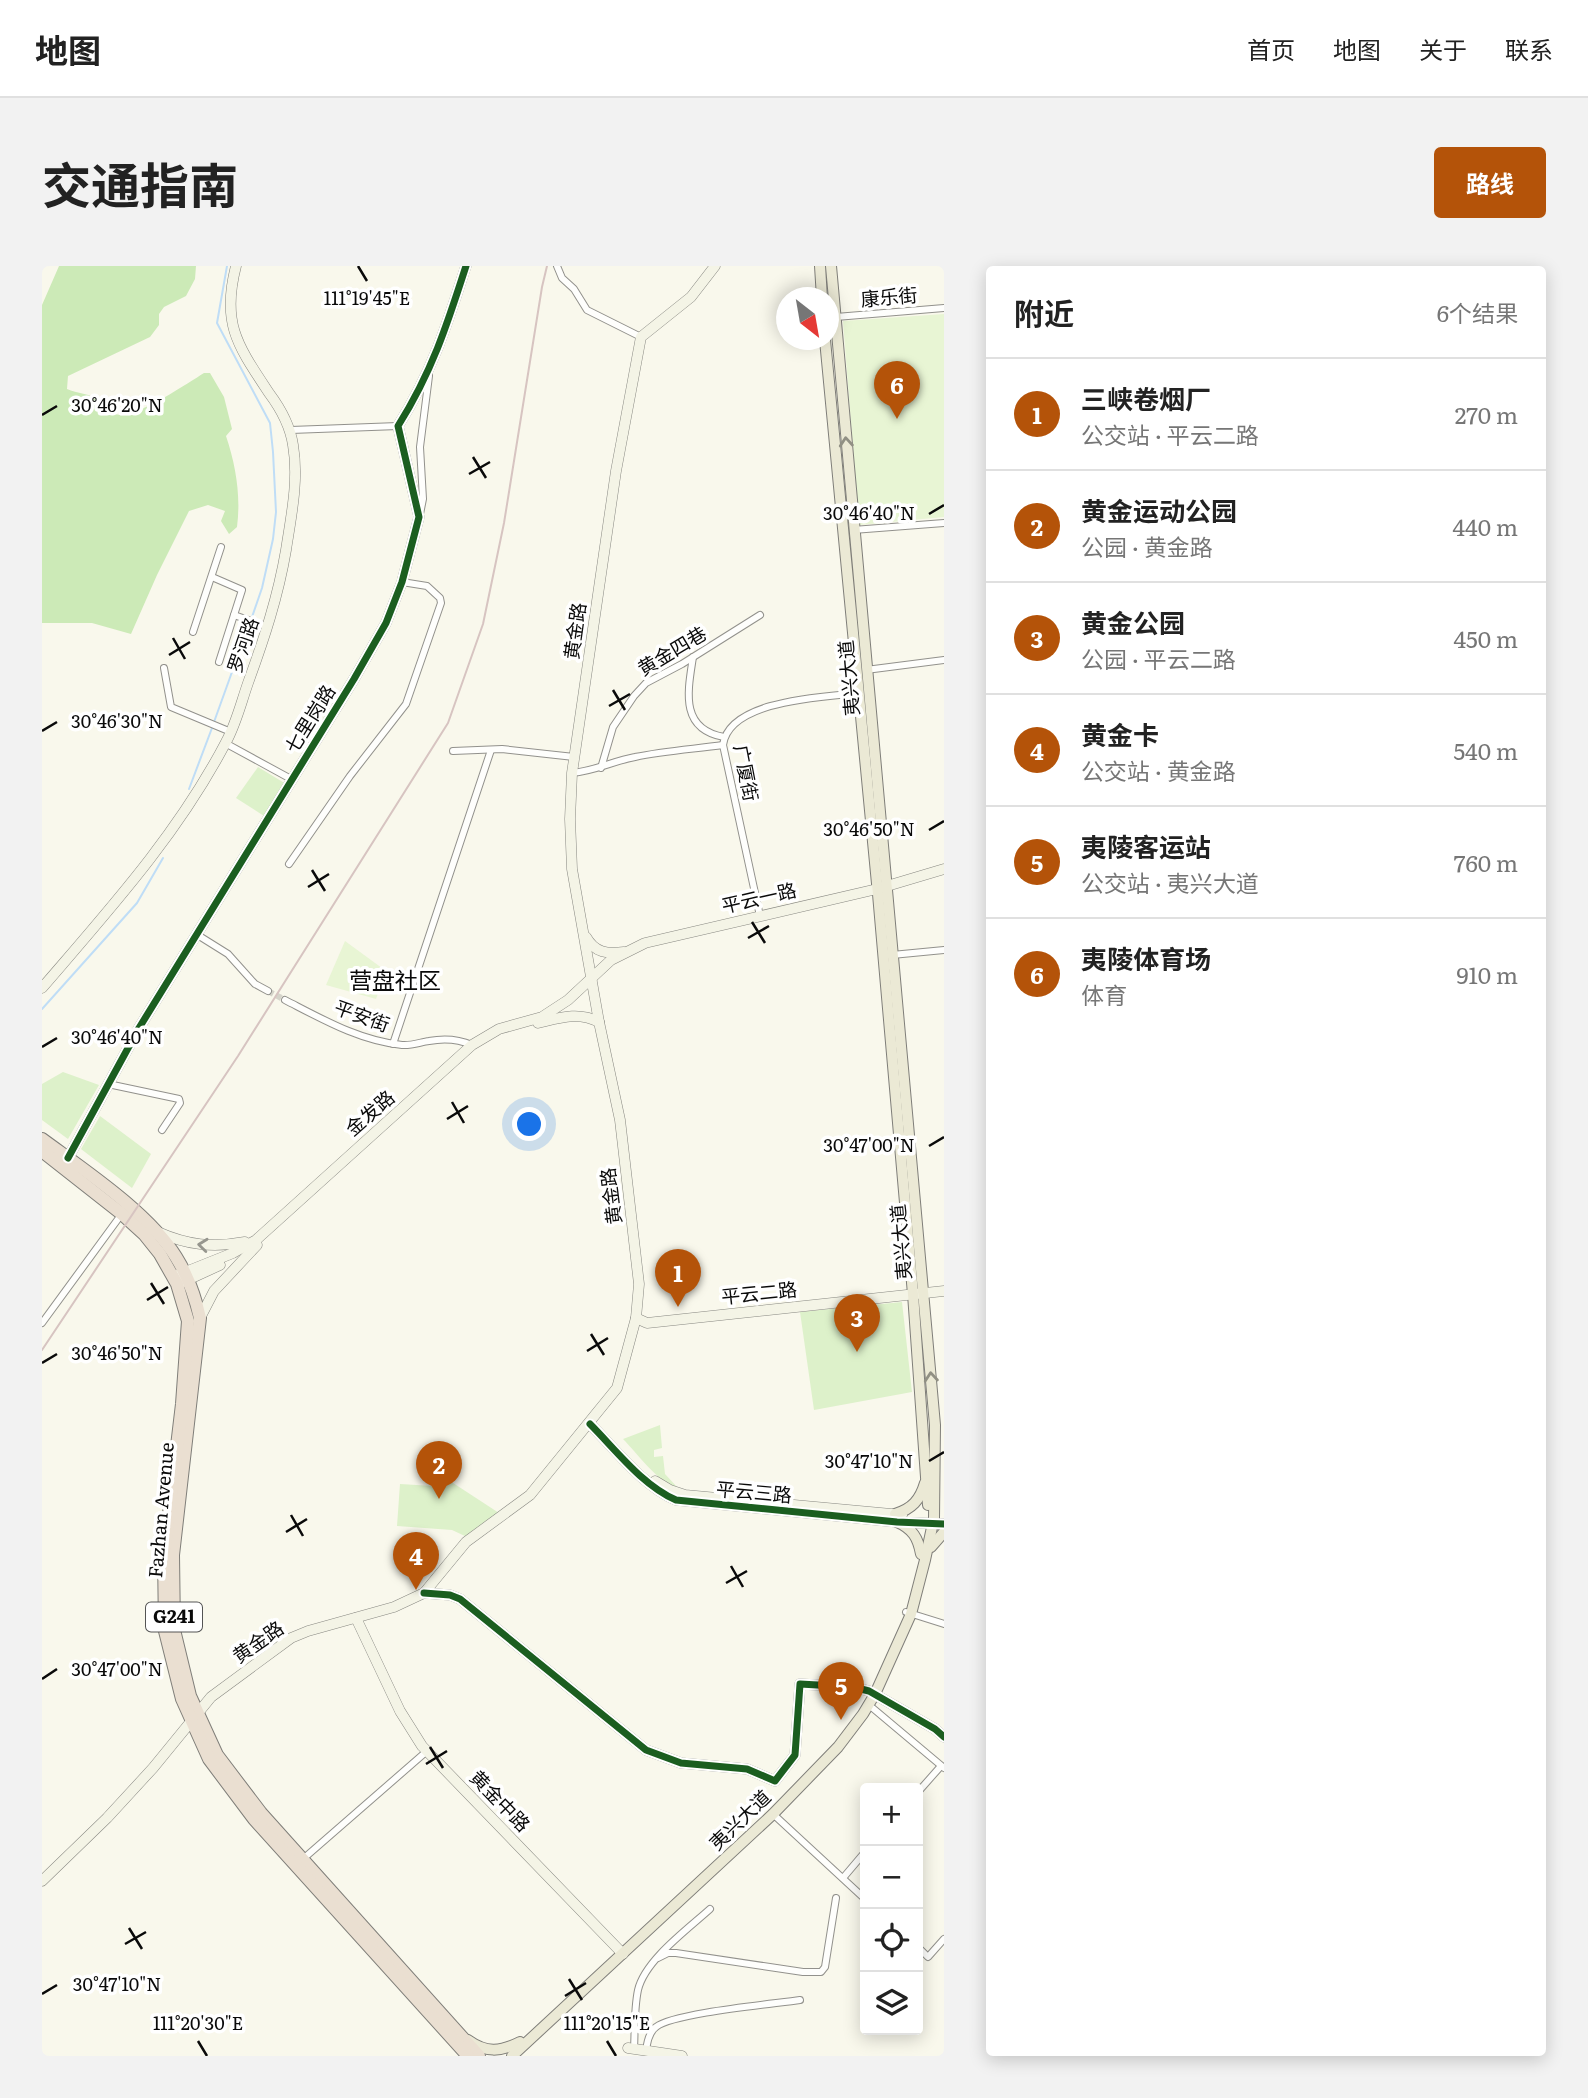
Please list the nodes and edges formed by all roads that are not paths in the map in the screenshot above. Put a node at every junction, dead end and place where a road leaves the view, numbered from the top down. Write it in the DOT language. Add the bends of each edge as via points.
graph roads {
  1 [pos="236,266"];
  2 [pos="466,266"];
  3 [pos="557,266"];
  4 [pos="715,266"];
  5 [pos="820,266"];
  6 [pos="831,266"];
  7 [pos="821,287"];
  8 [pos="833,287"];
  9 [pos="944,308"];
  10 [pos="839,317"];
  11 [pos="641,337"];
  12 [pos="826,350"];
  13 [pos="839,350"];
  14 [pos="433,364"];
  15 [pos="398,426"];
  16 [pos="290,430"];
  17 [pos="419,517"];
  18 [pos="944,523"];
  19 [pos="853,530"];
  20 [pos="222,547"];
  21 [pos="212,577"];
  22 [pos="402,582"];
  23 [pos="234,615"];
  24 [pos="760,615"];
  25 [pos="268,627"];
  26 [pos="193,632"];
  27 [pos="693,657"];
  28 [pos="944,660"];
  29 [pos="219,662"];
  30 [pos="164,668"];
  31 [pos="866,670"];
  32 [pos="858,693"];
  33 [pos="231,732"];
  34 [pos="724,737"];
  35 [pos="226,743"];
  36 [pos="723,746"];
  37 [pos="491,750"];
  38 [pos="453,751"];
  39 [pos="575,757"];
  40 [pos="601,768"];
  41 [pos="572,773"];
  42 [pos="291,779"];
  43 [pos="289,864"];
  44 [pos="944,872"];
  45 [pos="882,890"];
  46 [pos="760,916"];
  47 [pos="583,932"];
  48 [pos="196,934"];
  49 [pos="944,950"];
  50 [pos="624,952"];
  51 [pos="892,955"];
  52 [pos="592,982"];
  53 [pos="42,988"];
  54 [pos="268,991"];
  55 [pos="285,1000"];
  56 [pos="599,1022"];
  57 [pos="538,1024"];
  58 [pos="393,1044"];
  59 [pos="472,1045"];
  60 [pos="108,1084"];
  61 [pos="162,1130"];
  62 [pos="42,1139"];
  63 [pos="42,1151"];
  64 [pos="68,1158"];
  65 [pos="122,1214"];
  66 [pos="152,1229"];
  67 [pos="256,1243"];
  68 [pos="181,1279"];
  69 [pos="944,1285"];
  70 [pos="918,1291"];
  71 [pos="944,1291"];
  72 [pos="200,1318"];
  73 [pos="636,1318"];
  74 [pos="42,1323"];
  75 [pos="594,1423"];
  76 [pos="935,1474"];
  77 [pos="944,1506"];
  78 [pos="896,1518"];
  79 [pos="935,1521"];
  80 [pos="944,1532"];
  81 [pos="924,1555"];
  82 [pos="427,1593"];
  83 [pos="909,1613"];
  84 [pos="356,1619"];
  85 [pos="944,1624"];
  86 [pos="872,1693"];
  87 [pos="869,1705"];
  88 [pos="195,1717"];
  89 [pos="944,1737"];
  90 [pos="426,1751"];
  91 [pos="943,1767"];
  92 [pos="923,1787"];
  93 [pos="773,1814"];
  94 [pos="860,1858"];
  95 [pos="303,1859"];
  96 [pos="843,1878"];
  97 [pos="42,1881"];
  98 [pos="860,1894"];
  99 [pos="836,1898"];
  100 [pos="710,1909"];
  101 [pos="944,1939"];
  102 [pos="621,1952"];
  103 [pos="923,1952"];
  104 [pos="658,1958"];
  105 [pos="800,2000"];
  106 [pos="458,2039"];
  107 [pos="521,2048"];
  108 [pos="631,2049"];
  109 [pos="646,2051"];
  110 [pos="461,2056"];
  111 [pos="468,2056"];
  112 [pos="479,2056"];
  113 [pos="504,2056"];
  114 [pos="512,2056"];
  115 [pos="682,2056"];
  1 -- 16 [label="main road, 罗河路" via="230,320 236,340"];
  2 -- 14 [label="main road"];
  3 -- 11 [label="street" via="587,310"];
  4 -- 11 [label="main road" via="691,297"];
  5 -- 7 [label="main road"];
  6 -- 8 [label="main road, 夷兴大道"];
  9 -- 10 [label="street, 康乐街"];
  11 -- 39 [label="main road, 黄金路" via="615,471"];
  12 -- 32 [label="main road, 夷兴大道"];
  19 -- 13 [label="main road, 夷兴大道, one-way"];
  14 -- 15 [label="main road"];
  14 -- 17 [label="street" via="420,447 423,499"];
  15 -- 16 [label="street"];
  15 -- 17 [label="main road, 七里岗路"];
  16 -- 25 [label="main road, 罗河路" via="295,479 292,514"];
  17 -- 22 [label="main road, 七里岗路"];
  18 -- 19 [label="street"];
  19 -- 31 [label="main road, 夷兴大道"];
  20 -- 21 [label="street"];
  21 -- 23 [label="street" via="242,590"];
  21 -- 26 [label="street"];
  22 -- 42 [label="main road, 七里岗路" via="386,623"];
  22 -- 43 [label="street" via="427,586 441,603 406,704"];
  23 -- 25 [label="street"];
  23 -- 29 [label="street"];
  24 -- 27 [label="street, 黄金四巷"];
  25 -- 33 [label="main road, 罗河路"];
  27 -- 34 [label="street" via="687,693 694,719 711,734"];
  27 -- 40 [label="street, 黄金四巷" via="646,683 634,696 613,727"];
  28 -- 31 [label="street"];
  30 -- 33 [label="street" via="171,707"];
  31 -- 45 [label="main road, 夷兴大道"];
  32 -- 34 [label="street, 广厦街" via="791,701 749,714"];
  32 -- 45 [label="main road, 夷兴大道"];
  33 -- 35 [label="main road, 罗河路"];
  34 -- 36 [label="street, 广厦街"];
  35 -- 42 [label="street"];
  35 -- 53 [label="main road, 罗河路" via="170,832"];
  36 -- 40 [label="street" via="639,756"];
  36 -- 46 [label="street, 广厦街"];
  37 -- 38 [label="street"];
  37 -- 39 [label="street"];
  37 -- 58 [label="street"];
  39 -- 41 [label="main road, 黄金路"];
  40 -- 41 [label="street"];
  41 -- 47 [label="main road, 黄金路" via="572,869"];
  42 -- 48 [label="main road, 七里岗路"];
  44 -- 45 [label="main road, 平云一路"];
  45 -- 46 [label="main road, 平云一路"];
  45 -- 51 [label="main road, 夷兴大道"];
  45 -- 52 [label="main road, 平云一路" via="647,947"];
  45 -- 70 [label="main road, 夷兴大道"];
  46 -- 50 [label="main road, 平云一路"];
  47 -- 50 [label="main road" via="595,949"];
  47 -- 52 [label="main road, 黄金路"];
  48 -- 54 [label="street" via="228,954 255,984"];
  48 -- 60 [label="main road, 七里岗路"];
  49 -- 51 [label="street"];
  50 -- 52 [label="main road, 平云一路"];
  51 -- 70 [label="main road, 夷兴大道"];
  52 -- 56 [label="main road, 黄金路"];
  52 -- 57 [label="main road, 金发路" via="554,1016"];
  52 -- 59 [label="main road, 金发路" via="542,1017 499,1029"];
  55 -- 58 [label="street, 平安街" via="336,1026"];
  56 -- 57 [label="main road" via="572,1015"];
  56 -- 73 [label="main road, 黄金路" via="620,1120 639,1284"];
  57 -- 67 [label="main road, 金发路" via="500,1033 475,1048"];
  58 -- 59 [label="street, 平安街" via="458,1039"];
  59 -- 67 [label="main road, 金发路"];
  60 -- 61 [label="street" via="179,1099"];
  60 -- 64 [label="main road, 七里岗路"];
  62 -- 64 [label="highway, Fazhan Avenue / G241"];
  63 -- 65 [label="highway, Fazhan Avenue / G241"];
  64 -- 66 [label="highway, Fazhan Avenue / G241"];
  65 -- 68 [label="highway, Fazhan Avenue / G241"];
  65 -- 74 [label="street"];
  67 -- 66 [label="main road, one-way" via="199,1245"];
  66 -- 68 [label="highway, Fazhan Avenue / G241" via="176,1257"];
  67 -- 68 [label="main road, 金发路" via="235,1258"];
  67 -- 72 [label="main road" via="214,1291"];
  68 -- 72 [label="highway, Fazhan Avenue / G241"];
  68 -- 88 [label="highway, Fazhan Avenue / G241" via="188,1321 164,1555 165,1631 182,1699"];
  69 -- 70 [label="main road, 平云二路"];
  70 -- 71 [label="main road, 平云二路"];
  70 -- 73 [label="main road, 平云二路"];
  70 -- 76 [label="main road, 夷兴大道"];
  72 -- 88 [label="highway, Fazhan Avenue / G241" via="173,1555 174,1630"];
  73 -- 75 [label="main road, 黄金路" via="617,1388"];
  75 -- 78 [label="main road, 平云三路" via="658,1484 685,1495"];
  75 -- 82 [label="main road, 黄金路" via="530,1495 467,1542"];
  76 -- 77 [label="main road"];
  76 -- 78 [label="main road" via="918,1500"];
  76 -- 79 [label="main road, 夷兴大道"];
  78 -- 79 [label="main road, 平云三路"];
  78 -- 81 [label="main road" via="917,1537"];
  79 -- 81 [label="main road, 夷兴大道"];
  80 -- 81 [label="main road"];
  81 -- 83 [label="main road, 夷兴大道"];
  82 -- 84 [label="main road, 黄金路" via="408,1606"];
  82 -- 86 [label="main road" via="460,1599 630,1739 657,1756 681,1763 747,1769 775,1781 795,1755 800,1684 853,1687"];
  83 -- 85 [label="street"];
  83 -- 86 [label="main road, 夷兴大道"];
  84 -- 88 [label="main road, 黄金路" via="308,1631 278,1646 211,1697"];
  84 -- 90 [label="main road, 黄金中路" via="400,1711"];
  86 -- 87 [label="main road, 夷兴大道"];
  86 -- 89 [label="main road"];
  86 -- 102 [label="main road, 夷兴大道" via="816,1763"];
  87 -- 91 [label="street"];
  87 -- 93 [label="main road, 夷兴大道" via="838,1747"];
  88 -- 95 [label="highway, Fazhan Avenue / G241" via="261,1813"];
  88 -- 97 [label="main road, 黄金路" via="107,1818"];
  88 -- 106 [label="highway, Fazhan Avenue / G241" via="209,1759 254,1819"];
  90 -- 95 [label="street"];
  90 -- 102 [label="main road, 黄金中路"];
  91 -- 92 [label="street"];
  93 -- 96 [label="street"];
  93 -- 102 [label="main road, 夷兴大道"];
  94 -- 96 [label="street"];
  95 -- 106 [label="highway, Fazhan Avenue / G241"];
  96 -- 98 [label="street"];
  99 -- 104 [label="street" via="821,1972 676,1953"];
  100 -- 104 [label="street"];
  101 -- 103 [label="street" via="928,1956"];
  102 -- 107 [label="main road, 夷兴大道"];
  104 -- 108 [label="street" via="639,1989"];
  105 -- 109 [label="street" via="677,2018 656,2026"];
  106 -- 107 [label="main road" via="487,2051"];
  106 -- 110 [label="main road"];
  106 -- 111 [label="highway, Fazhan Avenue / G241"];
  106 -- 112 [label="highway, Fazhan Avenue / G241"];
  107 -- 113 [label="main road, 夷兴大道"];
  107 -- 114 [label="main road, 夷兴大道"];
  108 -- 109 [label="main road"];
  109 -- 115 [label="main road"];
}
